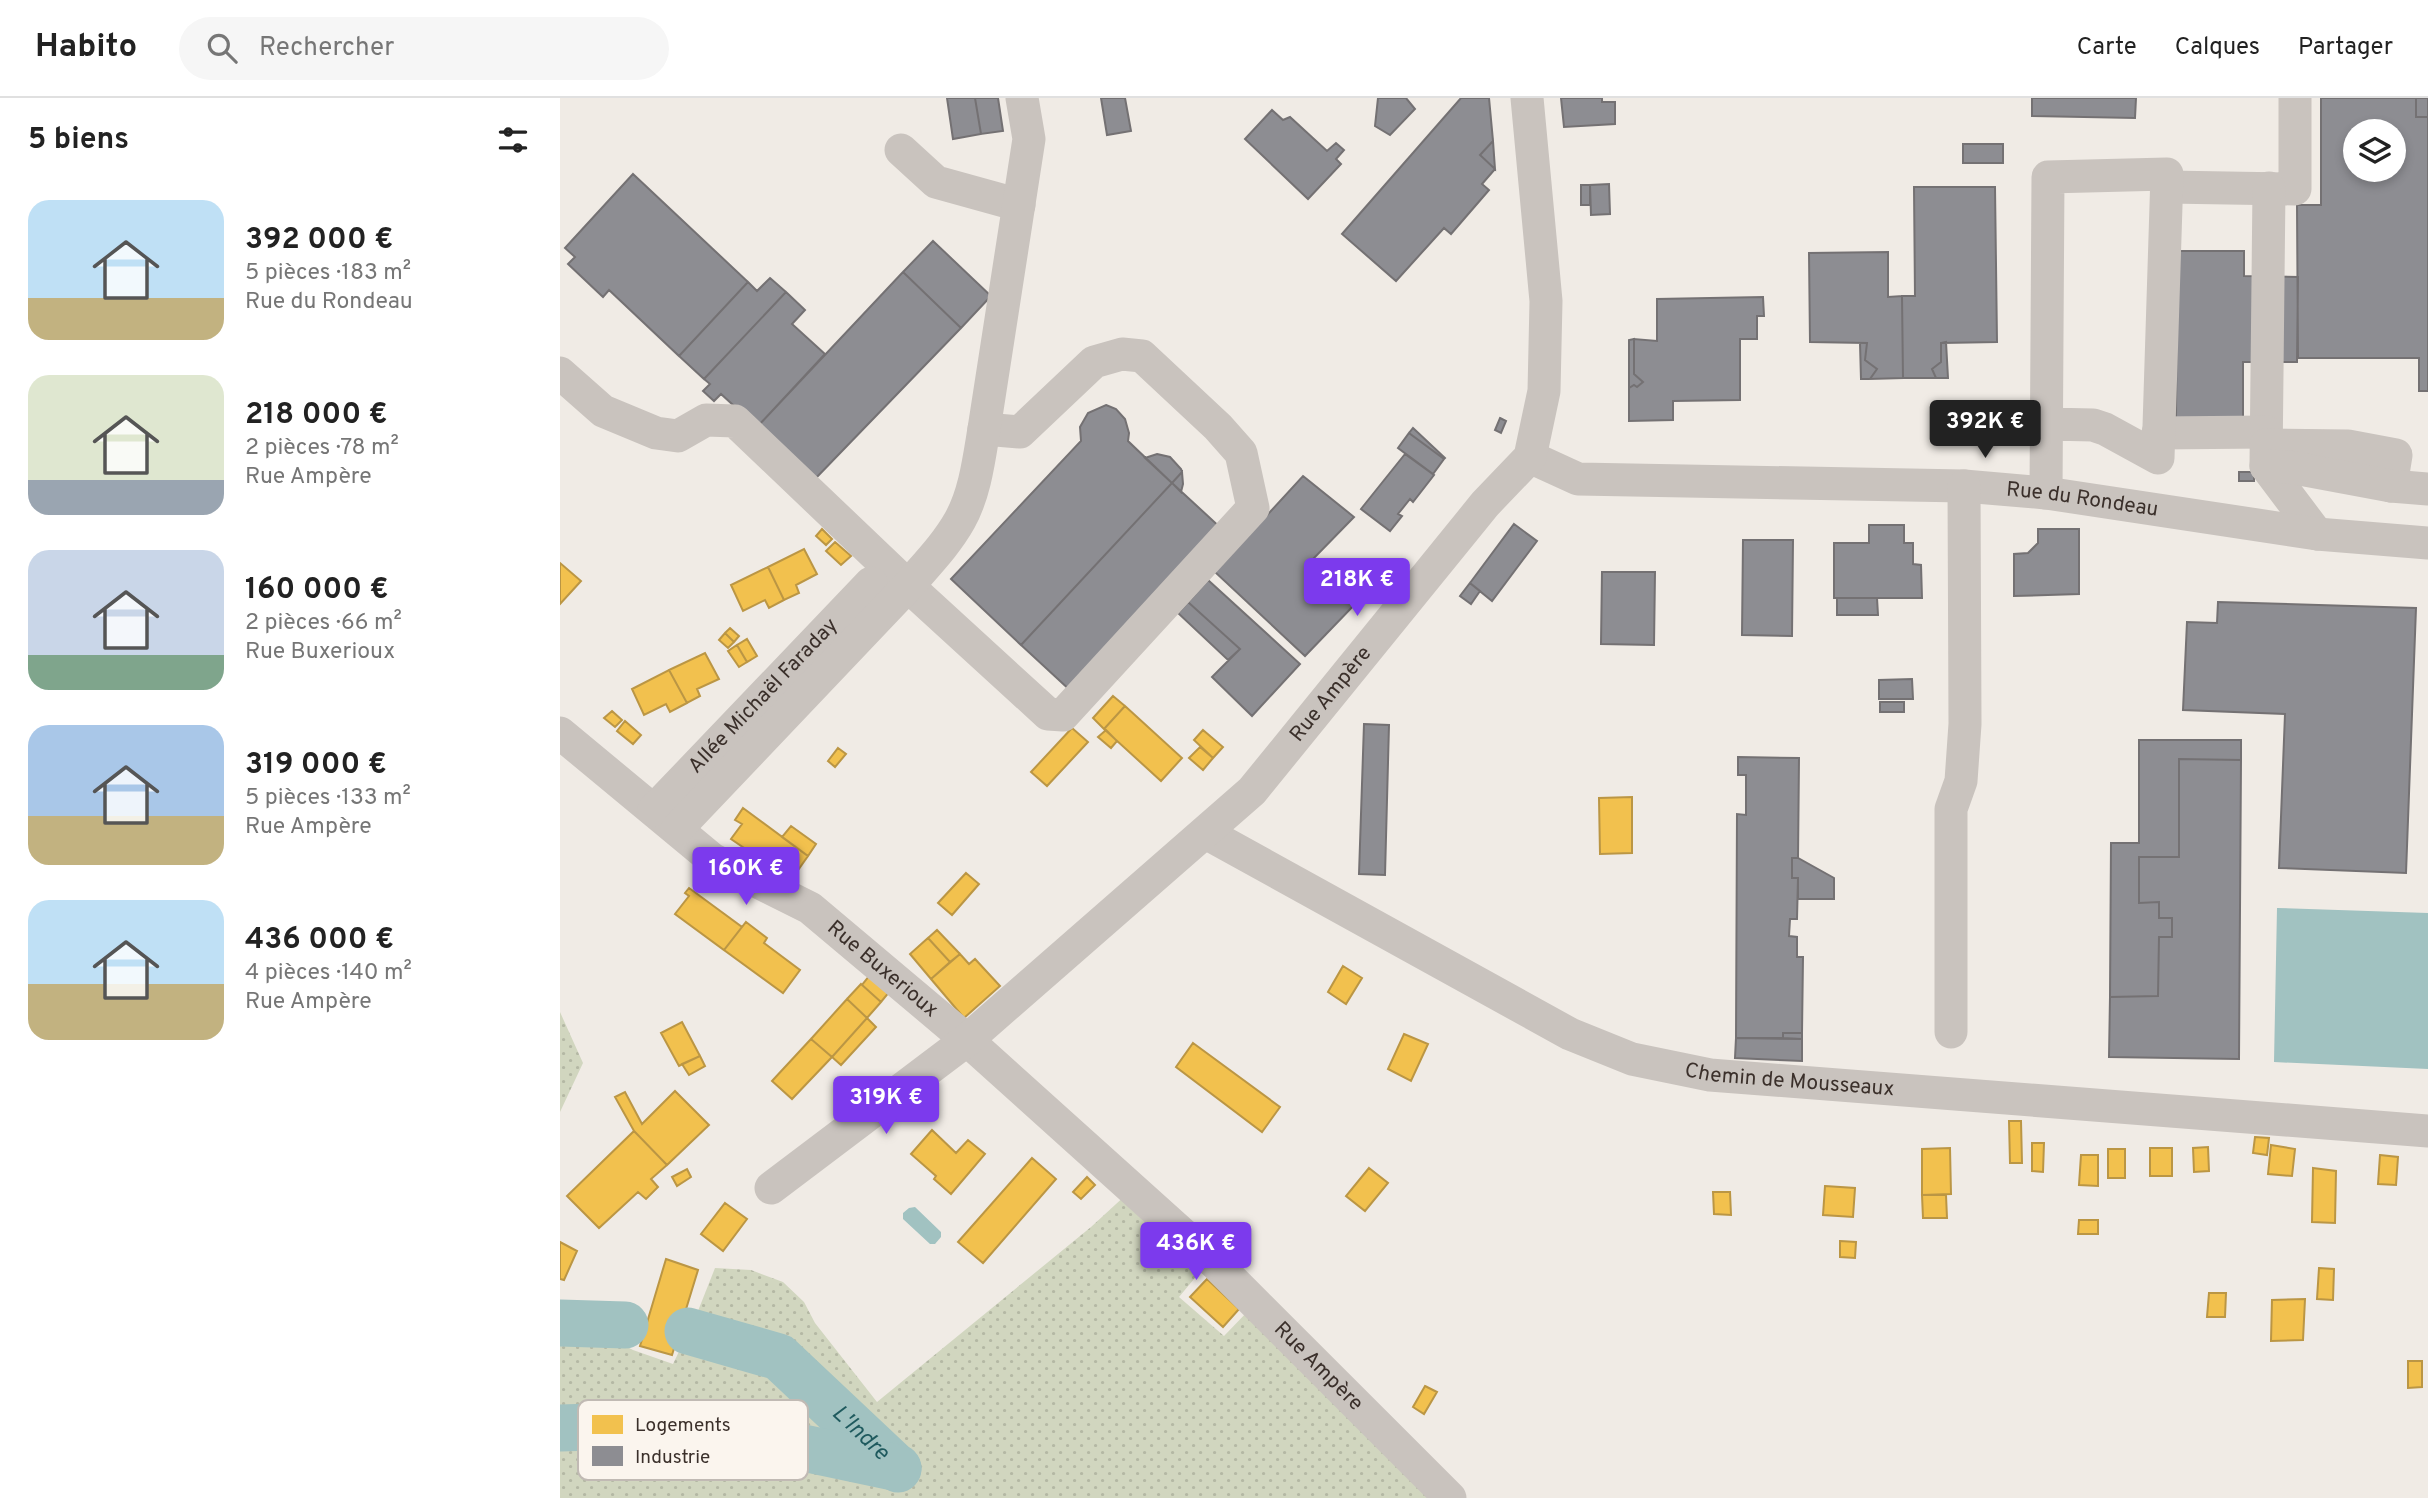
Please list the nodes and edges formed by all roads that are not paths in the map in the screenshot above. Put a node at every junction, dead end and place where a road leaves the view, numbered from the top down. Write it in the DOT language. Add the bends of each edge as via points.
graph roads {
  1 [pos="1022,98"];
  2 [pos="1527,98"];
  3 [pos="2295,98"];
  4 [pos="901,150"];
  5 [pos="2167,187"];
  6 [pos="2269,188"];
  7 [pos="1019,205"];
  8 [pos="560,373"];
  9 [pos="2048,424"];
  10 [pos="984,429"];
  11 [pos="2158,433"];
  12 [pos="2266,447"];
  13 [pos="1530,457"];
  14 [pos="1964,486"];
  15 [pos="2428,489"];
  16 [pos="2046,493"];
  17 [pos="2317,534"];
  18 [pos="2428,543"];
  19 [pos="871,583"];
  20 [pos="908,586"];
  21 [pos="562,740"];
  22 [pos="666,820"];
  23 [pos="1206,833"];
  24 [pos="1951,1032"];
  25 [pos="967,1040"];
  26 [pos="2428,1131"];
  27 [pos="771,1188"];
  28 [pos="1450,1498"];
  1 -- 7 [label="street" via="1029,139"];
  2 -- 13 [label="street" via="1546,301 1544,391"];
  3 -- 6 [label="street" via="2295,189"];
  4 -- 7 [label="street" via="936,182"];
  5 -- 6 [label="street"];
  5 -- 9 [label="street" via="2167,174 2048,177"];
  5 -- 11 [label="street"];
  6 -- 12 [label="street"];
  7 -- 10 [label="street"];
  8 -- 20 [label="street" via="603,411 656,433 678,436 706,420 735,421"];
  9 -- 11 [label="street" via="2105,429 2158,458"];
  9 -- 16 [label="street"];
  10 -- 20 [label="street" via="976,477 961,518"];
  10 -- 20 [label="street" via="1020,432 1094,362 1122,354 1142,356 1241,453 1254,508 1063,715 1048,714"];
  11 -- 12 [label="street"];
  12 -- 15 [label="street" via="2348,446 2396,455 2391,486"];
  12 -- 17 [label="street"];
  13 -- 14 [label="street, Rue du Rondeau" via="1578,479"];
  13 -- 23 [label="street, Rue Ampère" via="1485,504 1252,791"];
  14 -- 16 [label="street, Rue du Rondeau"];
  14 -- 24 [label="street" via="1965,724 1961,781 1951,809"];
  16 -- 17 [label="street, Rue du Rondeau"];
  17 -- 18 [label="street, Rue du Rondeau"];
  19 -- 22 [label="street, Allée Michaël Faraday"];
  20 -- 22 [label="street"];
  21 -- 22 [label="street, Rue Buxerioux"];
  22 -- 25 [label="street, Rue Buxerioux" via="712,859 810,908"];
  23 -- 25 [label="street, Rue Ampère"];
  23 -- 26 [label="street, Chemin de Mousseaux" via="1570,1034 1632,1059 1710,1075"];
  25 -- 27 [label="street, Rue Ampère"];
  25 -- 28 [label="street, Rue Ampère" via="1217,1265"];
}
